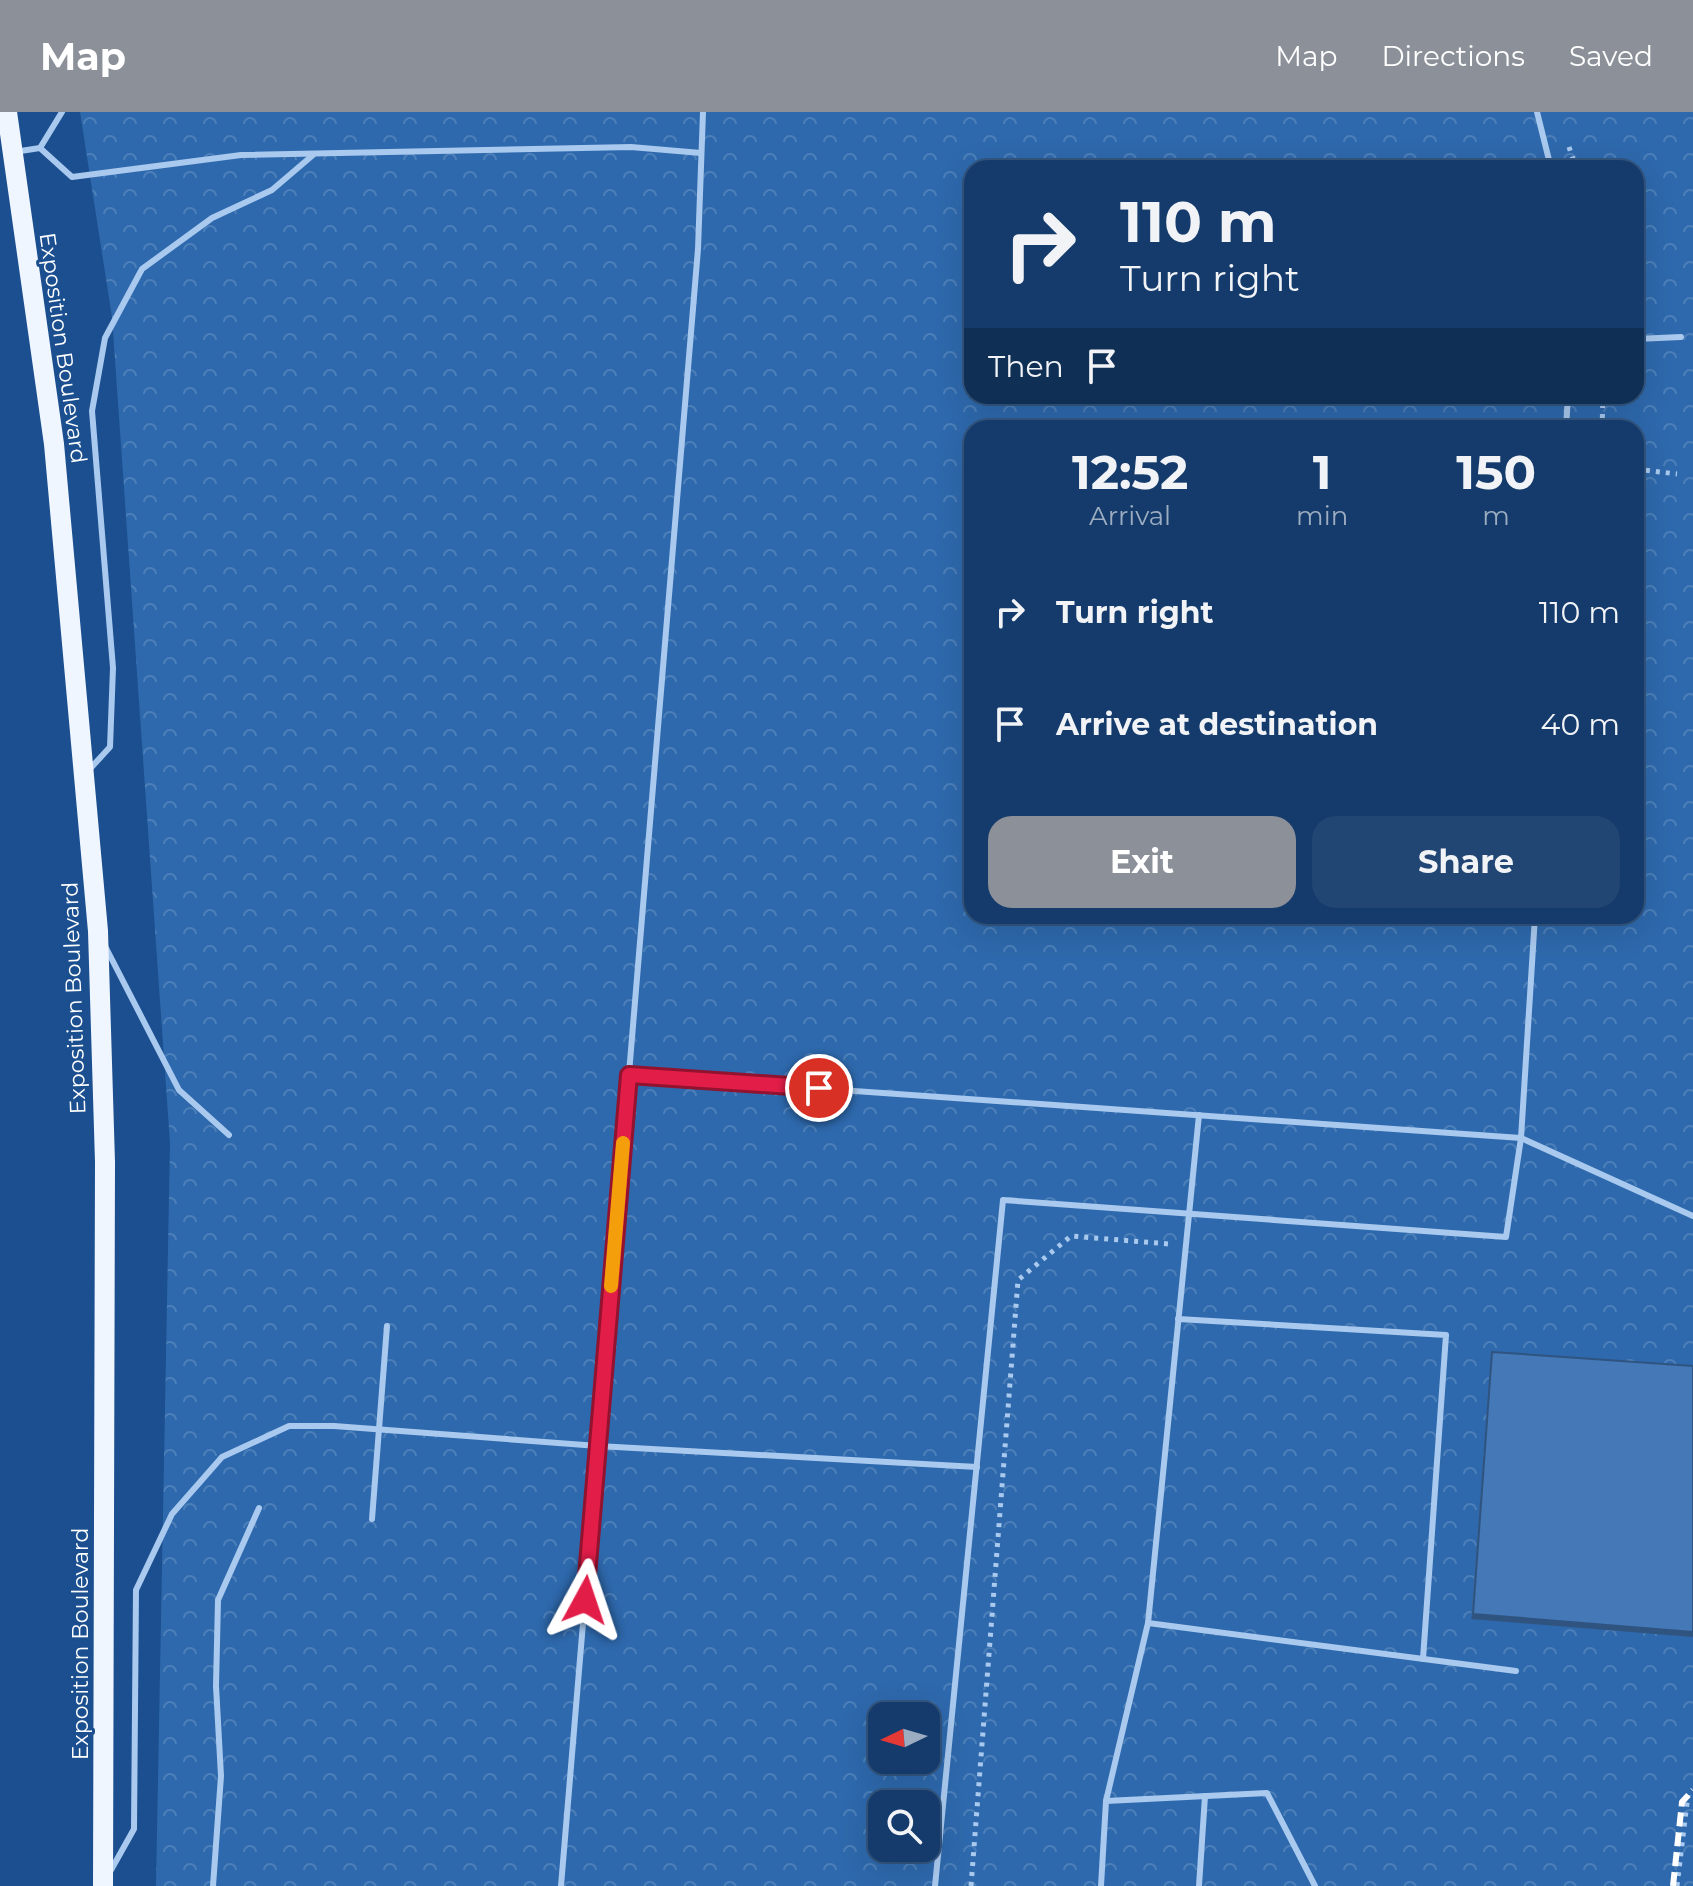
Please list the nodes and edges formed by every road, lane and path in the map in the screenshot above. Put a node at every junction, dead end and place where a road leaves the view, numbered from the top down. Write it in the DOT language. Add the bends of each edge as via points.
graph roads {
  1 [pos="7,112"];
  2 [pos="62,112"];
  3 [pos="703,112"];
  4 [pos="1537,112"];
  5 [pos="40,148"];
  6 [pos="12,153"];
  7 [pos="701,153"];
  8 [pos="313,155"];
  9 [pos="1549,160"];
  10 [pos="1681,337"];
  11 [pos="1644,339"];
  12 [pos="1644,470"];
  13 [pos="1677,474"];
  14 [pos="85,774"];
  15 [pos="1534,924"];
  16 [pos="98,931"];
  17 [pos="629,1075"];
  18 [pos="1199,1115"];
  19 [pos="229,1135"];
  20 [pos="1521,1138"];
  21 [pos="1189,1216"];
  22 [pos="1693,1216"];
  23 [pos="1186,1246"];
  24 [pos="1178,1319"];
  25 [pos="387,1326"];
  26 [pos="379,1430"];
  27 [pos="598,1446"];
  28 [pos="977,1467"];
  29 [pos="259,1508"];
  30 [pos="372,1519"];
  31 [pos="1148,1623"];
  32 [pos="1423,1659"];
  33 [pos="1516,1671"];
  34 [pos="1688,1795"];
  35 [pos="1205,1796"];
  36 [pos="1106,1801"];
  37 [pos="103,1884"];
  38 [pos="213,1886"];
  39 [pos="561,1886"];
  40 [pos="935,1886"];
  41 [pos="971,1886"];
  42 [pos="1101,1886"];
  43 [pos="1199,1886"];
  44 [pos="1315,1886"];
  45 [pos="1677,1886"];
  1 -- 6 [label="main road, Exposition Boulevard"];
  2 -- 5 [label="lane"];
  3 -- 7 [label="lane"];
  4 -- 9 [label="lane"];
  5 -- 6 [label="lane"];
  5 -- 8 [label="lane" via="72,177 241,155"];
  6 -- 14 [label="main road, Exposition Boulevard" via="54,444"];
  7 -- 8 [label="lane" via="631,147"];
  7 -- 17 [label="lane" via="698,249"];
  8 -- 14 [label="lane" via="272,190 212,218 142,269 105,338 92,411 113,668 110,747"];
  10 -- 11 [label="lane"];
  12 -- 13 [label="path"];
  14 -- 16 [label="main road, Exposition Boulevard"];
  15 -- 20 [label="lane"];
  16 -- 19 [label="lane" via="179,1090"];
  16 -- 37 [label="main road, Exposition Boulevard" via="105,1162"];
  17 -- 18 [label="lane"];
  17 -- 27 [label="lane"];
  18 -- 20 [label="lane"];
  18 -- 21 [label="lane"];
  20 -- 21 [label="lane" via="1506,1237"];
  20 -- 22 [label="lane"];
  21 -- 23 [label="lane"];
  21 -- 28 [label="lane" via="1003,1200"];
  23 -- 24 [label="lane"];
  23 -- 41 [label="path" via="1071,1236 1018,1280"];
  24 -- 31 [label="lane"];
  24 -- 32 [label="lane" via="1446,1335"];
  25 -- 26 [label="lane"];
  26 -- 27 [label="lane"];
  26 -- 30 [label="lane"];
  26 -- 37 [label="lane" via="289,1426 222,1457 172,1514 136,1590 134,1829"];
  27 -- 28 [label="lane"];
  27 -- 39 [label="lane"];
  28 -- 40 [label="lane"];
  29 -- 38 [label="lane" via="218,1600 221,1776"];
  31 -- 32 [label="lane"];
  31 -- 36 [label="lane"];
  32 -- 33 [label="lane"];
  34 -- 45 [label="path"];
  35 -- 36 [label="lane"];
  35 -- 43 [label="lane"];
  35 -- 44 [label="lane" via="1267,1793"];
  36 -- 42 [label="lane"];
}
